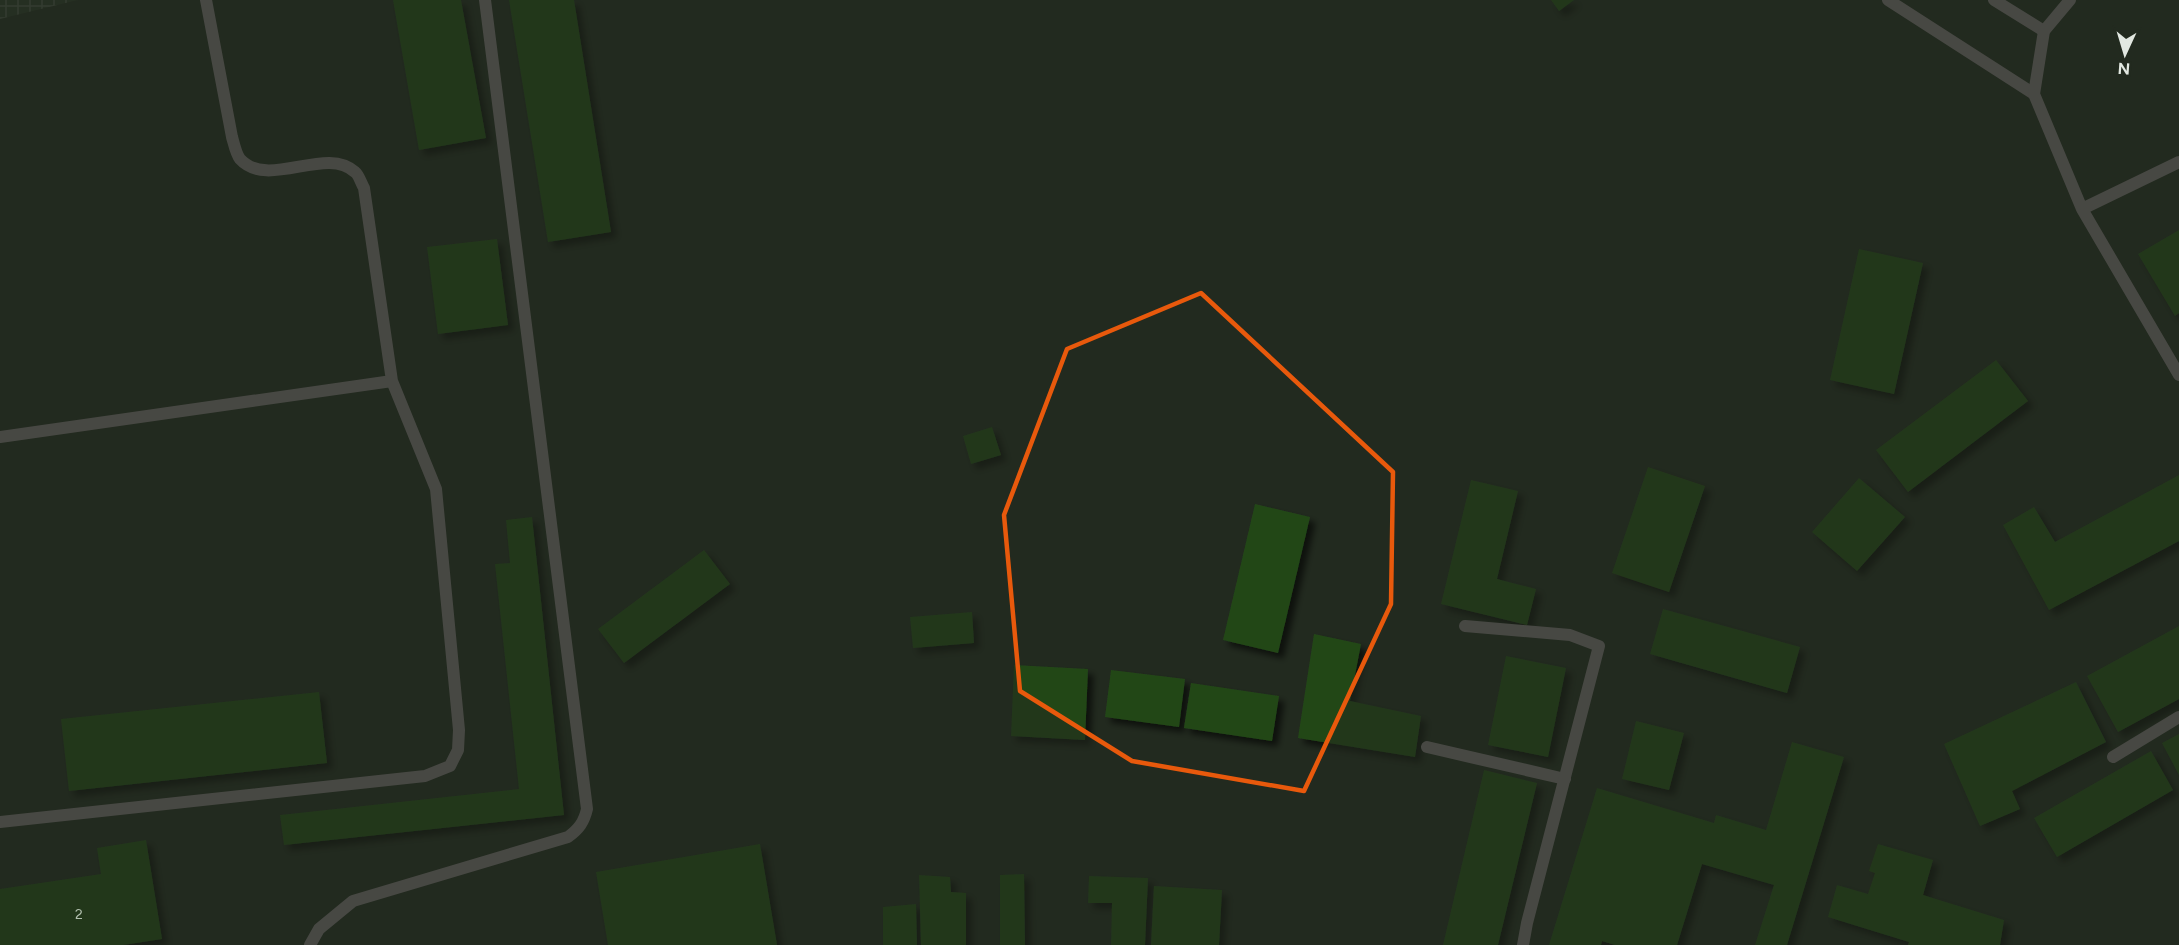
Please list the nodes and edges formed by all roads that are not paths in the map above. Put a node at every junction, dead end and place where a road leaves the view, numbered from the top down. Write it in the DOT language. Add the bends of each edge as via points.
graph roads {
  1 [pos="206,0"];
  2 [pos="484,0"];
  3 [pos="1888,0"];
  4 [pos="1994,0"];
  5 [pos="2070,0"];
  6 [pos="2044,31"];
  7 [pos="2034,94"];
  8 [pos="2179,162"];
  9 [pos="2082,209"];
  10 [pos="2179,375"];
  11 [pos="392,381"];
  12 [pos="0,437"];
  13 [pos="1465,626"];
  14 [pos="2179,717"];
  15 [pos="1427,747"];
  16 [pos="2113,757"];
  17 [pos="1565,779"];
  18 [pos="0,822"];
  19 [pos="310,945"];
  20 [pos="1523,945"];
  1 -- 11 [label="street" via="239,158 255,170 343,164 357,172 363,188"];
  2 -- 19 [label="street" via="586,809 584,820 568,837 352,901 319,929"];
  3 -- 7 [label="street"];
  4 -- 6 [label="street"];
  5 -- 6 [label="street"];
  6 -- 7 [label="street"];
  7 -- 9 [label="street"];
  8 -- 9 [label="street"];
  9 -- 10 [label="street"];
  11 -- 12 [label="street"];
  11 -- 18 [label="street" via="436,489 459,730 458,750 450,766 424,776"];
  13 -- 17 [label="street" via="1570,635 1599,646"];
  14 -- 16 [label="street"];
  15 -- 17 [label="street"];
  17 -- 20 [label="street"];
}
